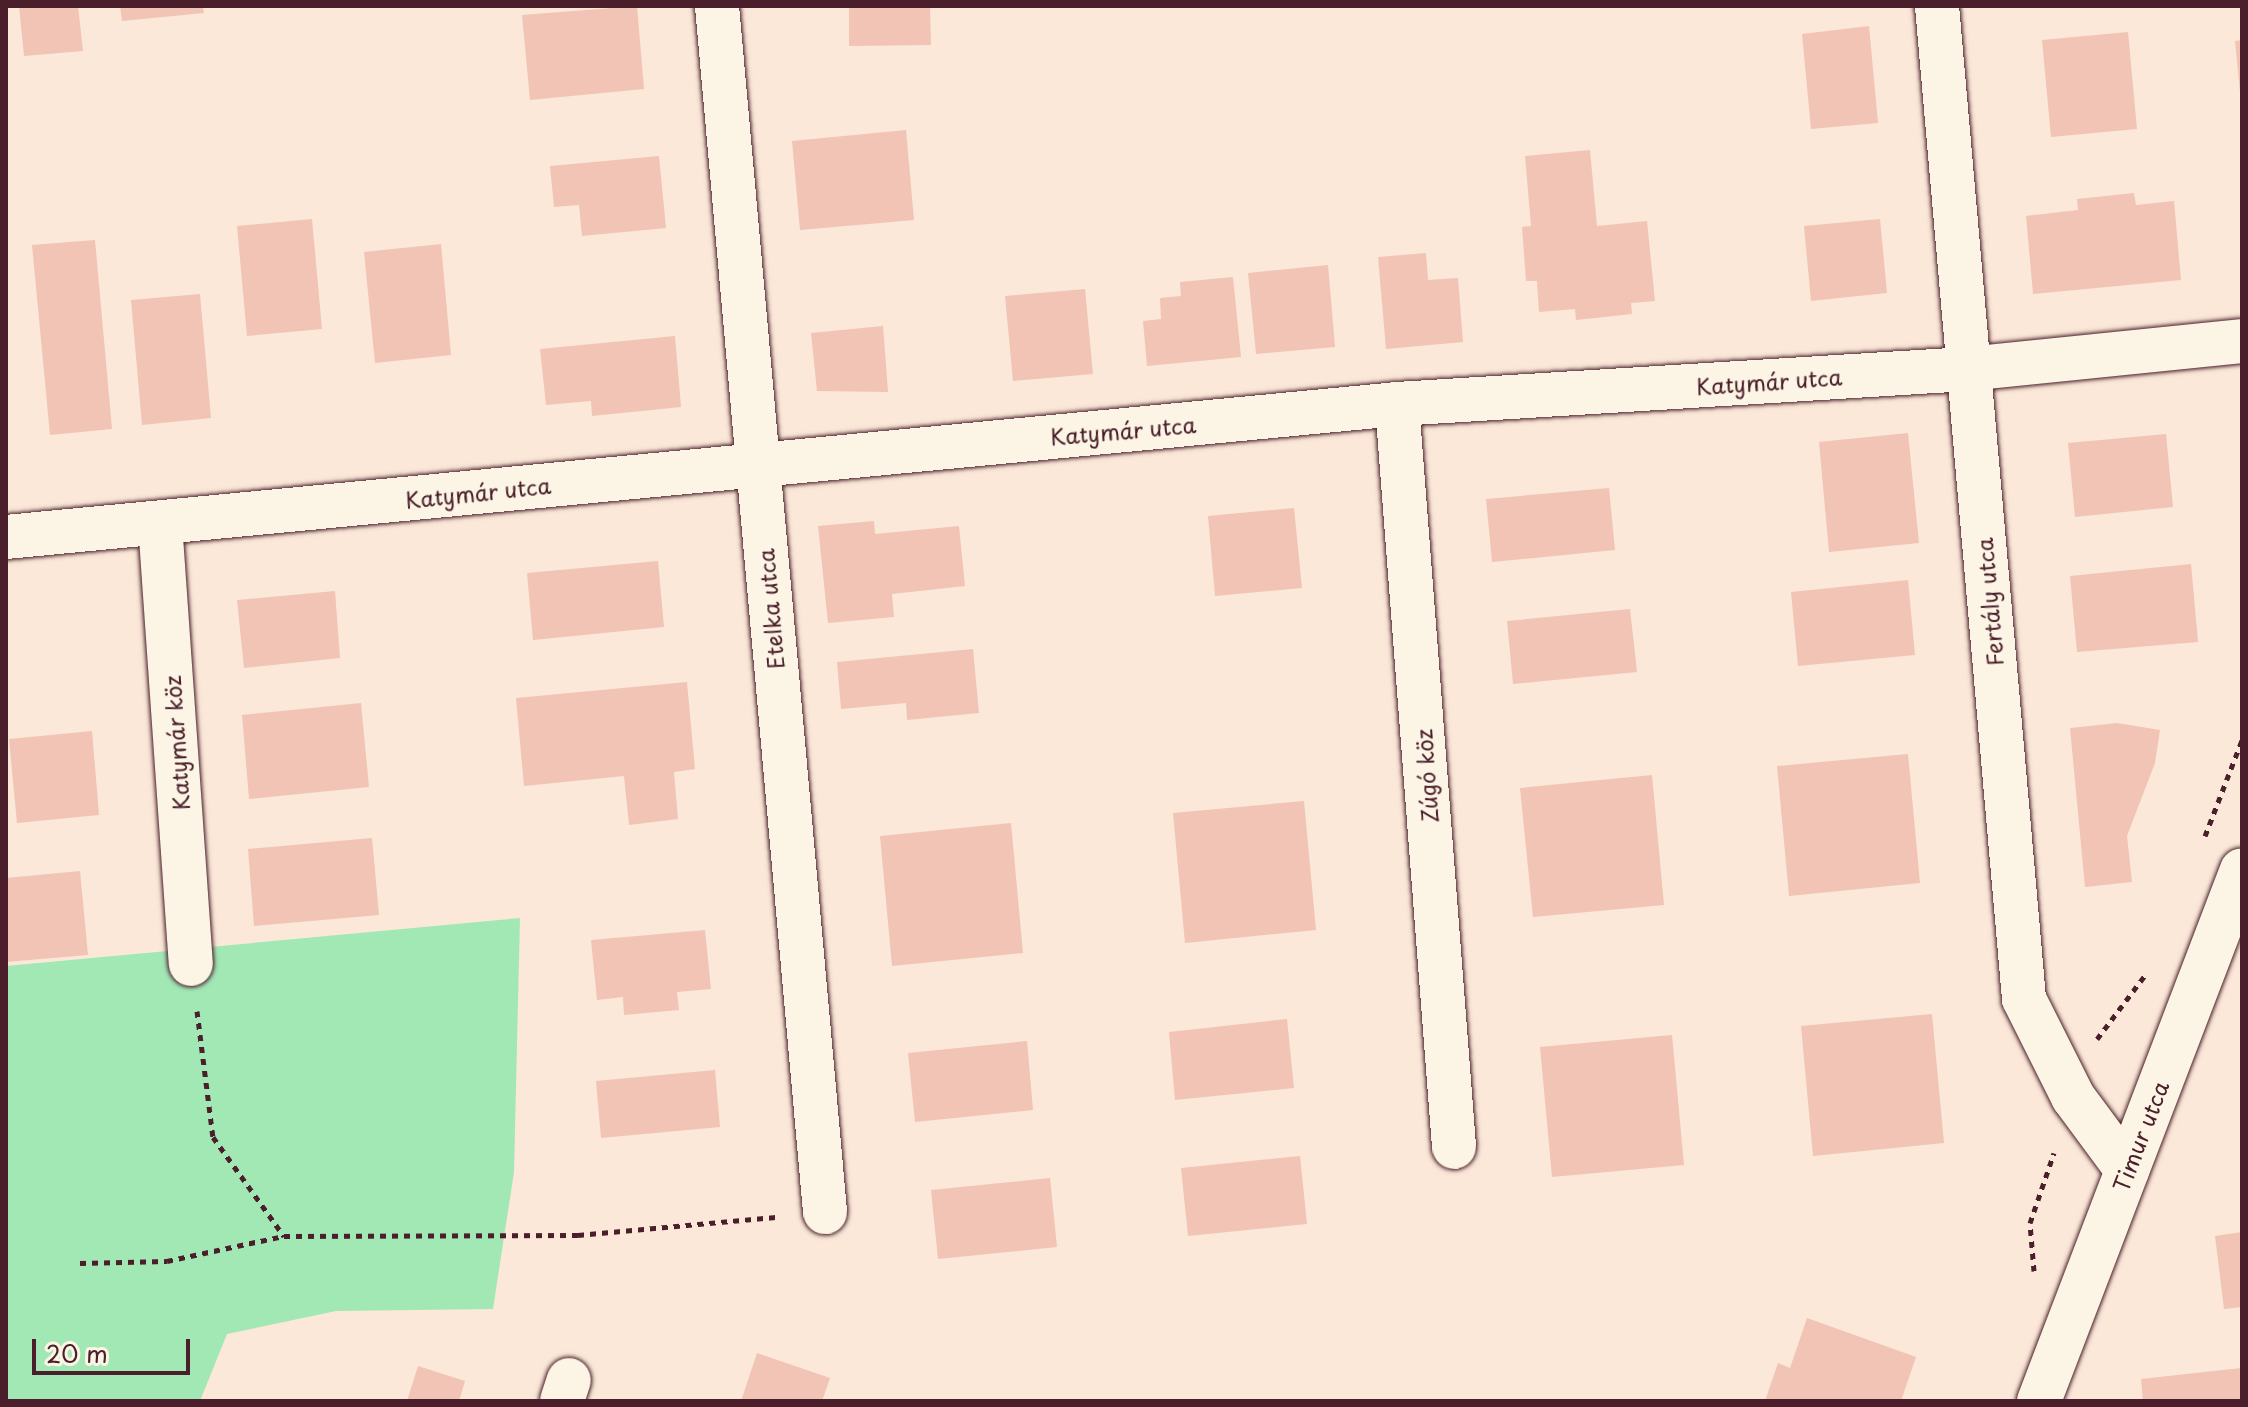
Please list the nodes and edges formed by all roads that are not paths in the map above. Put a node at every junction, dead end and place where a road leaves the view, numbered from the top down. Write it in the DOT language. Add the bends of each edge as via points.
graph roads {
  1 [pos="717,6"];
  2 [pos="1937,6"];
  3 [pos="2242,341"];
  4 [pos="1968,369"];
  5 [pos="1397,404"];
  6 [pos="756,466"];
  7 [pos="160,523"];
  8 [pos="6,537"];
  9 [pos="2242,870"];
  10 [pos="2234,910"];
  11 [pos="191,964"];
  12 [pos="1454,1147"];
  13 [pos="2127,1170"];
  14 [pos="825,1212"];
  15 [pos="2039,1401"];
  1 -- 6 [label="street, Etelka utca"];
  2 -- 4 [label="street, Fertály utca"];
  3 -- 4 [label="street, Katymár utca"];
  4 -- 5 [label="street, Katymár utca"];
  4 -- 13 [label="street, Fertály utca" via="2024,999 2073,1097"];
  5 -- 6 [label="street, Katymár utca"];
  5 -- 12 [label="street, Zúgó köz"];
  6 -- 7 [label="street, Katymár utca"];
  6 -- 14 [label="street, Etelka utca"];
  7 -- 8 [label="street, Katymár utca"];
  7 -- 11 [label="street, Katymár köz"];
  9 -- 10 [label="street, Timur utca"];
  10 -- 13 [label="street, Timur utca"];
  13 -- 15 [label="street, Timur utca"];
}
